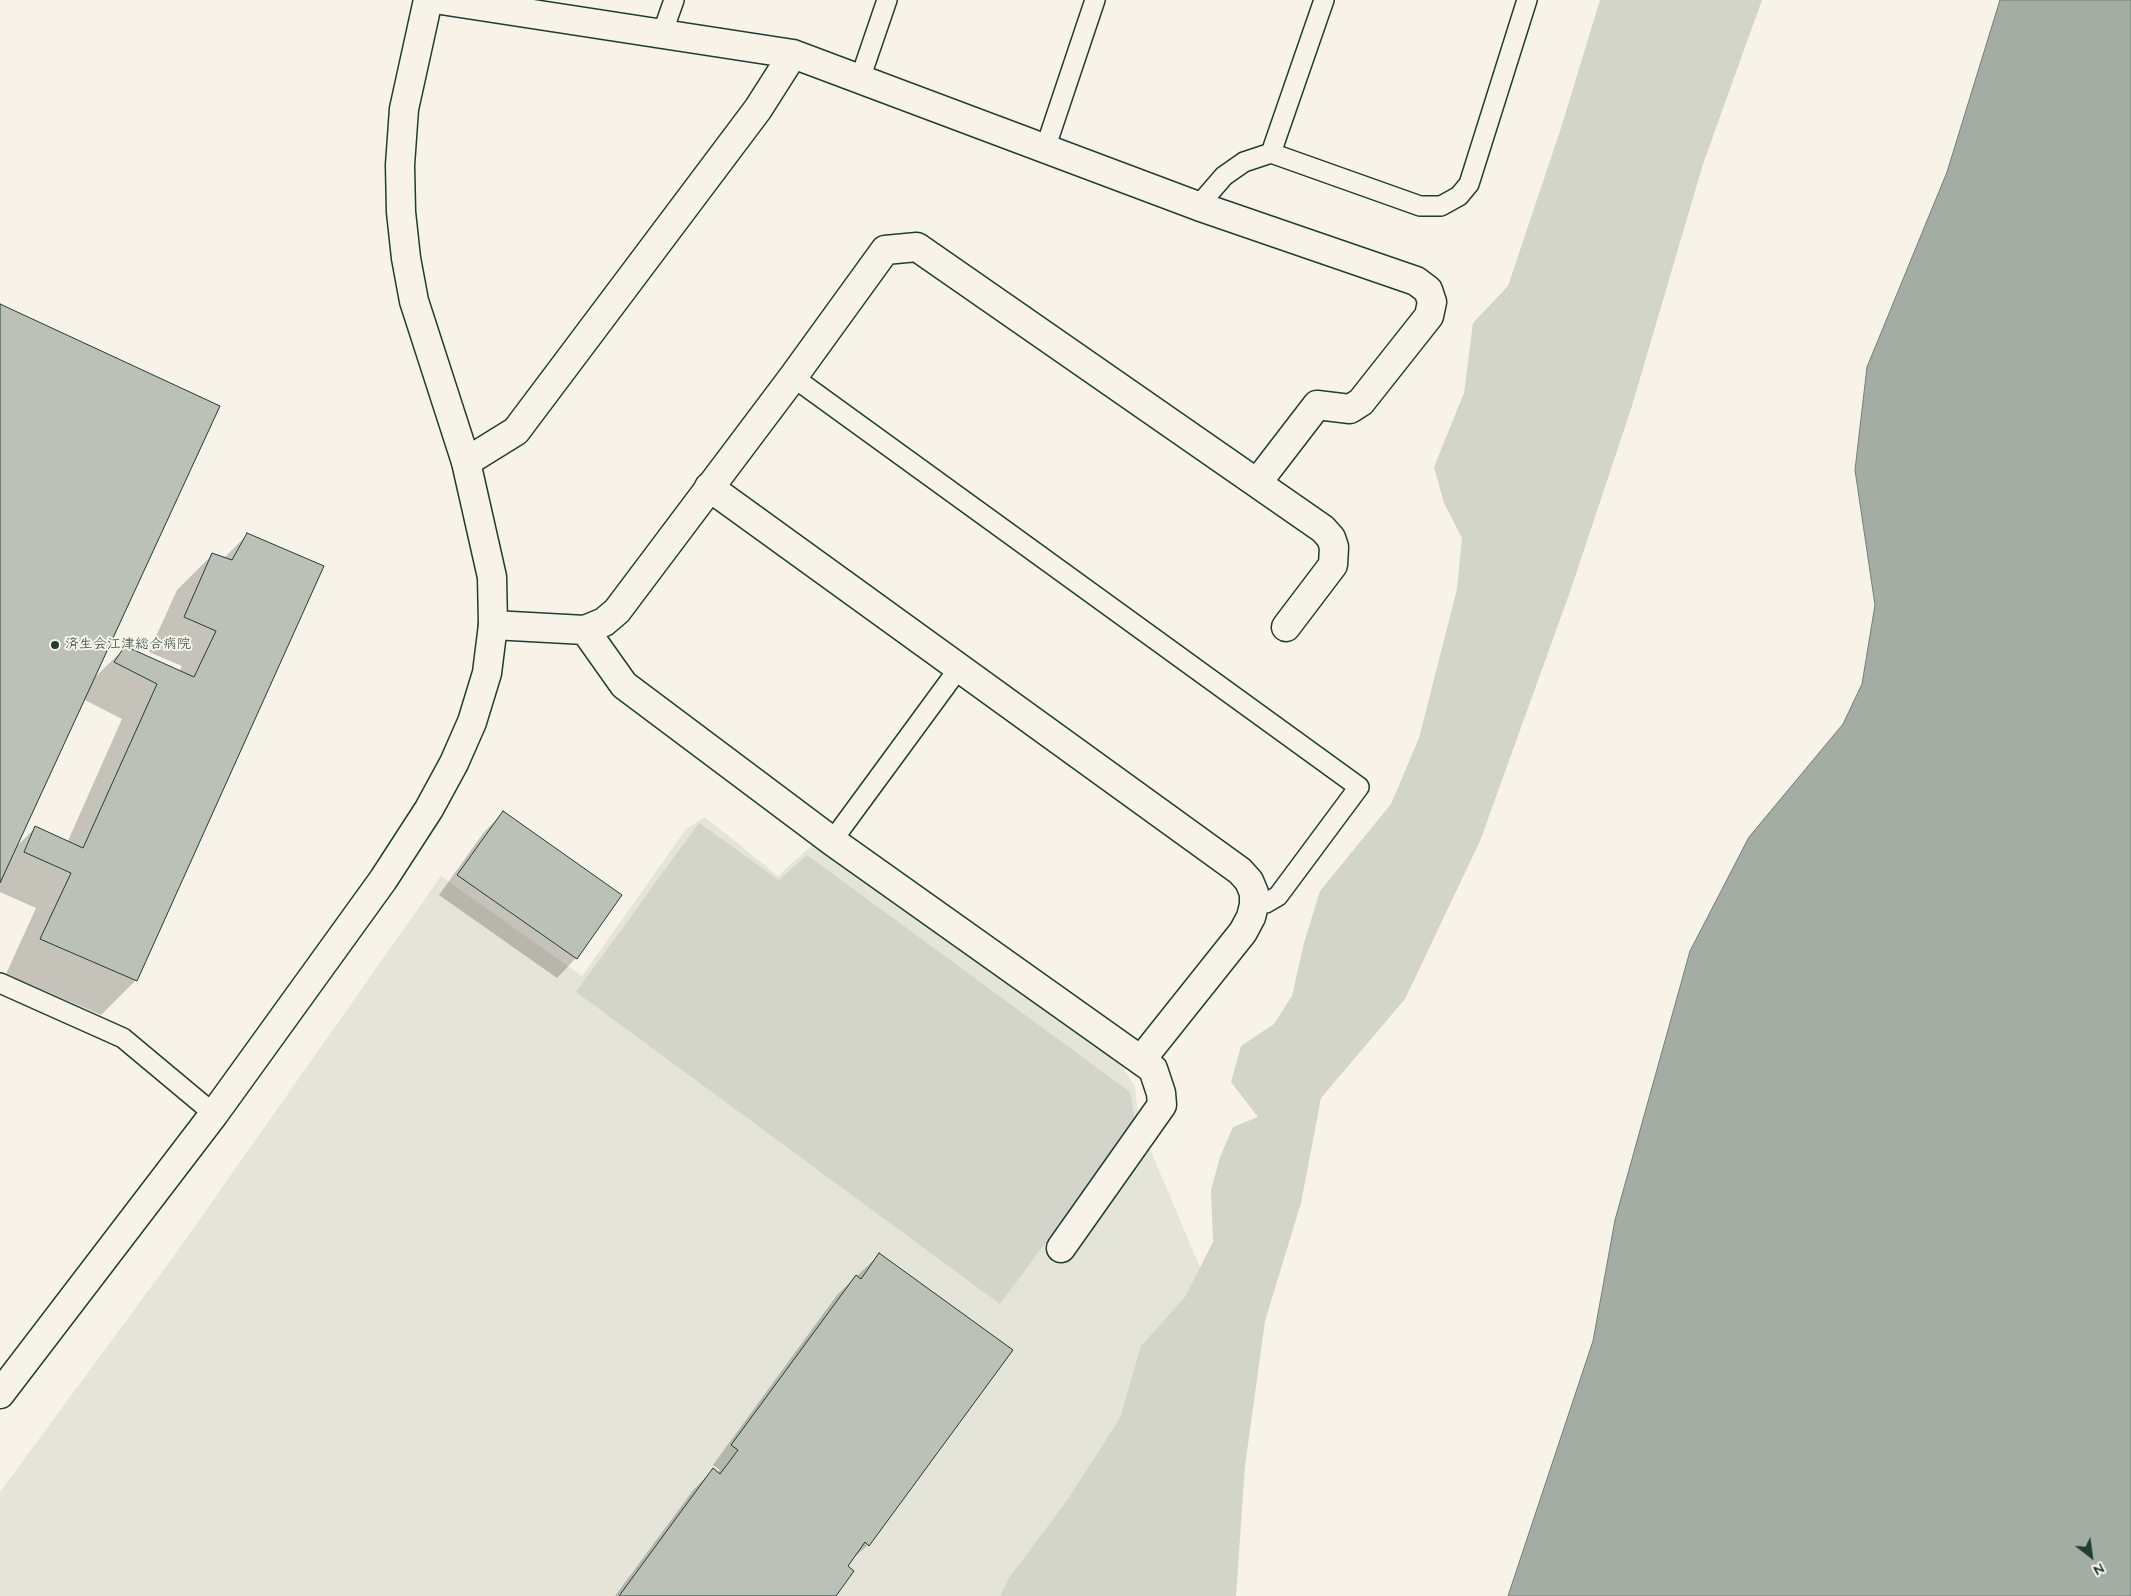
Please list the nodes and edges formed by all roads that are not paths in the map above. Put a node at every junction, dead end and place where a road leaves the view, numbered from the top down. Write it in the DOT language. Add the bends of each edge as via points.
graph roads {
  1 [pos="428,0"];
  2 [pos="441,0"];
  3 [pos="674,0"];
  4 [pos="887,0"];
  5 [pos="1095,0"];
  6 [pos="1324,0"];
  7 [pos="1527,0"];
  8 [pos="662,34"];
  9 [pos="793,54"];
  10 [pos="860,79"];
  11 [pos="1045,149"];
  12 [pos="1270,153"];
  13 [pos="1198,206"];
  14 [pos="793,377"];
  15 [pos="466,462"];
  16 [pos="1257,484"];
  17 [pos="709,487"];
  18 [pos="493,625"];
  19 [pos="1286,627"];
  20 [pos="585,630"];
  21 [pos="959,668"];
  22 [pos="832,841"];
  23 [pos="1254,905"];
  24 [pos="0,983"];
  25 [pos="1141,1060"];
  26 [pos="214,1114"];
  27 [pos="1061,1248"];
  28 [pos="0,1394"];
  1 -- 15 [label="street" via="404,109 401,212 414,301"];
  2 -- 8 [label="street"];
  3 -- 8 [label="lane"];
  4 -- 10 [label="lane"];
  5 -- 11 [label="lane"];
  6 -- 12 [label="lane"];
  7 -- 12 [label="lane" via="1469,184 1459,196 1441,206 1420,206"];
  8 -- 9 [label="street"];
  9 -- 10 [label="street"];
  9 -- 15 [label="street" via="758,109 516,431"];
  10 -- 11 [label="street"];
  11 -- 13 [label="street"];
  12 -- 13 [label="lane" via="1244,162 1224,176"];
  13 -- 16 [label="street" via="1416,281 1428,290 1432,302 1429,316 1360,402 1350,408 1317,405"];
  14 -- 16 [label="street" via="885,250 917,247"];
  14 -- 17 [label="street"];
  14 -- 23 [label="lane" via="1359,787 1278,896"];
  15 -- 18 [label="street" via="492,577"];
  16 -- 19 [label="street" via="1323,529 1334,547 1333,565"];
  17 -- 20 [label="street" via="617,611 604,622"];
  17 -- 21 [label="street"];
  18 -- 20 [label="street"];
  18 -- 26 [label="street" via="487,673 472,722 428,810 383,880"];
  20 -- 22 [label="street" via="624,685"];
  21 -- 22 [label="lane"];
  21 -- 23 [label="street" via="1240,871 1254,893"];
  22 -- 25 [label="street"];
  23 -- 25 [label="street" via="1243,932"];
  24 -- 26 [label="lane" via="123,1038"];
  25 -- 27 [label="street" via="1153,1069 1162,1105"];
  26 -- 28 [label="street"];
}
